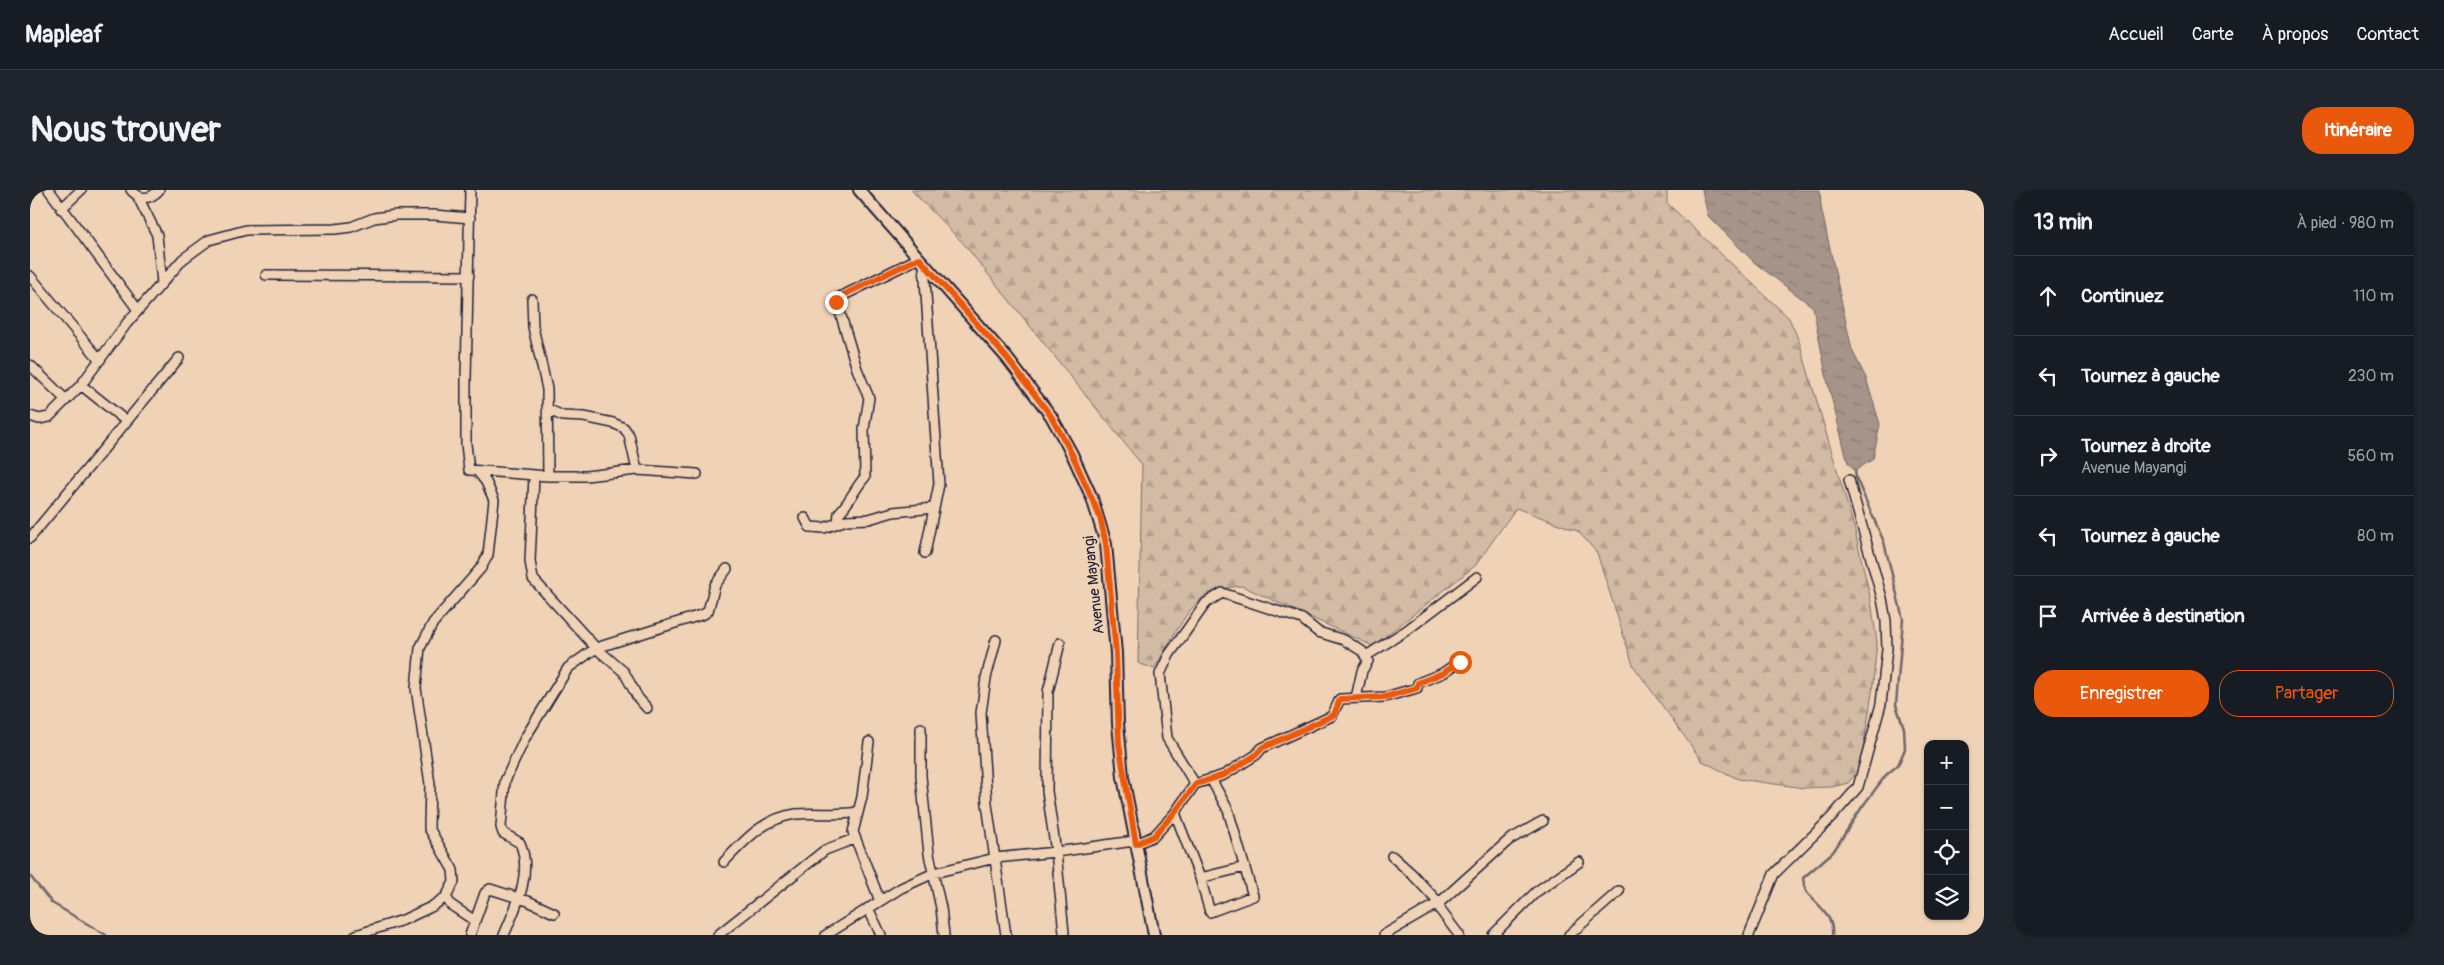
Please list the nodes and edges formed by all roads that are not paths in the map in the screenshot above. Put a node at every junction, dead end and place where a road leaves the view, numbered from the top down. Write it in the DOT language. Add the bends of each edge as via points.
graph roads {
  1 [pos="49,190"];
  2 [pos="81,190"];
  3 [pos="131,190"];
  4 [pos="159,190"];
  5 [pos="470,190"];
  6 [pos="859,190"];
  7 [pos="138,197"];
  8 [pos="61,209"];
  9 [pos="470,218"];
  10 [pos="921,261"];
  11 [pos="266,275"];
  12 [pos="30,276"];
  13 [pos="469,276"];
  14 [pos="162,283"];
  15 [pos="532,299"];
  16 [pos="138,310"];
  17 [pos="179,358"];
  18 [pos="100,360"];
  19 [pos="30,365"];
  20 [pos="80,385"];
  21 [pos="66,400"];
  22 [pos="548,410"];
  23 [pos="30,416"];
  24 [pos="126,420"];
  25 [pos="637,470"];
  26 [pos="478,472"];
  27 [pos="696,474"];
  28 [pos="534,476"];
  29 [pos="548,476"];
  30 [pos="1849,480"];
  31 [pos="934,508"];
  32 [pos="805,518"];
  33 [pos="838,522"];
  34 [pos="30,538"];
  35 [pos="925,553"];
  36 [pos="727,569"];
  37 [pos="1477,577"];
  38 [pos="996,640"];
  39 [pos="1060,643"];
  40 [pos="596,648"];
  41 [pos="1366,656"];
  42 [pos="1460,662"];
  43 [pos="1356,698"];
  44 [pos="647,708"];
  45 [pos="921,728"];
  46 [pos="869,742"];
  47 [pos="1210,779"];
  48 [pos="1196,784"];
  49 [pos="858,812"];
  50 [pos="1175,812"];
  51 [pos="1542,822"];
  52 [pos="854,839"];
  53 [pos="1135,842"];
  54 [pos="1056,852"];
  55 [pos="1392,856"];
  56 [pos="995,858"];
  57 [pos="724,862"];
  58 [pos="1579,862"];
  59 [pos="1245,867"];
  60 [pos="934,872"];
  61 [pos="1200,878"];
  62 [pos="1619,891"];
  63 [pos="446,898"];
  64 [pos="519,898"];
  65 [pos="880,901"];
  66 [pos="1438,903"];
  67 [pos="868,908"];
  68 [pos="554,913"];
  69 [pos="475,920"];
  70 [pos="1064,932"];
  71 [pos="356,935"];
  72 [pos="470,935"];
  73 [pos="504,935"];
  74 [pos="718,935"];
  75 [pos="826,935"];
  76 [pos="881,935"];
  77 [pos="944,935"];
  78 [pos="1006,935"];
  79 [pos="1154,935"];
  80 [pos="1384,935"];
  81 [pos="1459,935"];
  82 [pos="1493,935"];
  83 [pos="1569,935"];
  84 [pos="1748,935"];
  1 -- 8 [label="street"];
  2 -- 8 [label="street"];
  3 -- 7 [label="street"];
  4 -- 7 [label="street" via="151,197"];
  5 -- 9 [label="street"];
  6 -- 10 [label="street, Avenue Mayangi"];
  7 -- 14 [label="street" via="157,235"];
  8 -- 16 [label="street"];
  9 -- 13 [label="street"];
  9 -- 14 [label="street" via="396,216 374,218 335,229 246,230 196,247"];
  10 -- 31 [label="street" via="939,484"];
  10 -- 33 [label="street" via="836,299 869,400 864,429 865,478 857,483 850,503 839,513"];
  10 -- 53 [label="street, Avenue Mayangi" via="1007,358 1051,416 1100,517 1106,544 1115,644 1119,744"];
  11 -- 13 [label="street"];
  12 -- 18 [label="street"];
  13 -- 26 [label="street" via="466,444 468,468"];
  14 -- 16 [label="street"];
  15 -- 22 [label="street" via="533,327 547,390"];
  16 -- 18 [label="street"];
  17 -- 24 [label="street"];
  18 -- 20 [label="street"];
  19 -- 21 [label="street"];
  20 -- 21 [label="street"];
  20 -- 24 [label="street"];
  21 -- 23 [label="street" via="49,417 39,419"];
  22 -- 25 [label="street" via="624,428 629,435"];
  22 -- 29 [label="street"];
  24 -- 34 [label="street"];
  25 -- 27 [label="street"];
  25 -- 29 [label="street" via="586,476"];
  26 -- 28 [label="street"];
  26 -- 63 [label="street" via="494,500 488,555 481,568 433,622 420,648 416,688 430,784 429,828 454,876"];
  28 -- 29 [label="street"];
  28 -- 40 [label="street" via="530,572 539,589"];
  30 -- 84 [label="street" via="1886,621 1887,649 1879,712 1858,787 1774,874"];
  31 -- 33 [label="street"];
  31 -- 35 [label="street"];
  32 -- 33 [label="street" via="810,527 824,528"];
  36 -- 40 [label="street" via="715,585 708,611 704,614"];
  37 -- 41 [label="street" via="1407,630"];
  38 -- 56 [label="street" via="981,709 987,804"];
  39 -- 54 [label="street" via="1049,685 1047,745 1047,791"];
  40 -- 44 [label="street" via="624,672"];
  40 -- 64 [label="street" via="562,676 525,738 505,781 501,827 503,833 520,843 525,860"];
  41 -- 43 [label="street" via="1368,661"];
  41 -- 48 [label="street" via="1344,640 1318,632 1302,619 1222,593 1206,603 1169,655 1160,674 1167,738"];
  42 -- 43 [label="street" via="1418,683 1417,688 1385,697"];
  43 -- 47 [label="street" via="1340,699 1334,715 1262,748 1250,760 1221,777"];
  45 -- 60 [label="street" via="921,776 929,854"];
  46 -- 49 [label="street"];
  47 -- 48 [label="street"];
  47 -- 59 [label="street" via="1228,810"];
  48 -- 50 [label="street"];
  49 -- 52 [label="street"];
  49 -- 57 [label="street" via="841,816 794,814 760,827"];
  50 -- 53 [label="street" via="1150,840"];
  50 -- 61 [label="street"];
  51 -- 66 [label="street" via="1509,840"];
  52 -- 65 [label="street"];
  52 -- 74 [label="street" via="825,850"];
  53 -- 54 [label="street"];
  53 -- 79 [label="street, Avenue Mayangi"];
  54 -- 56 [label="street"];
  54 -- 70 [label="street"];
  55 -- 66 [label="street"];
  56 -- 60 [label="street"];
  56 -- 78 [label="street"];
  58 -- 82 [label="street" via="1536,892"];
  59 -- 61 [label="street"];
  59 -- 61 [label="street" via="1253,896 1210,912"];
  60 -- 65 [label="street"];
  60 -- 77 [label="street"];
  62 -- 83 [label="street"];
  63 -- 69 [label="street" via="451,905"];
  63 -- 71 [label="street" via="403,920"];
  64 -- 68 [label="street"];
  64 -- 69 [label="street" via="488,890"];
  64 -- 73 [label="street"];
  65 -- 67 [label="street"];
  66 -- 80 [label="street"];
  66 -- 81 [label="street"];
  67 -- 75 [label="street"];
  67 -- 76 [label="street"];
  69 -- 72 [label="street"];
}
